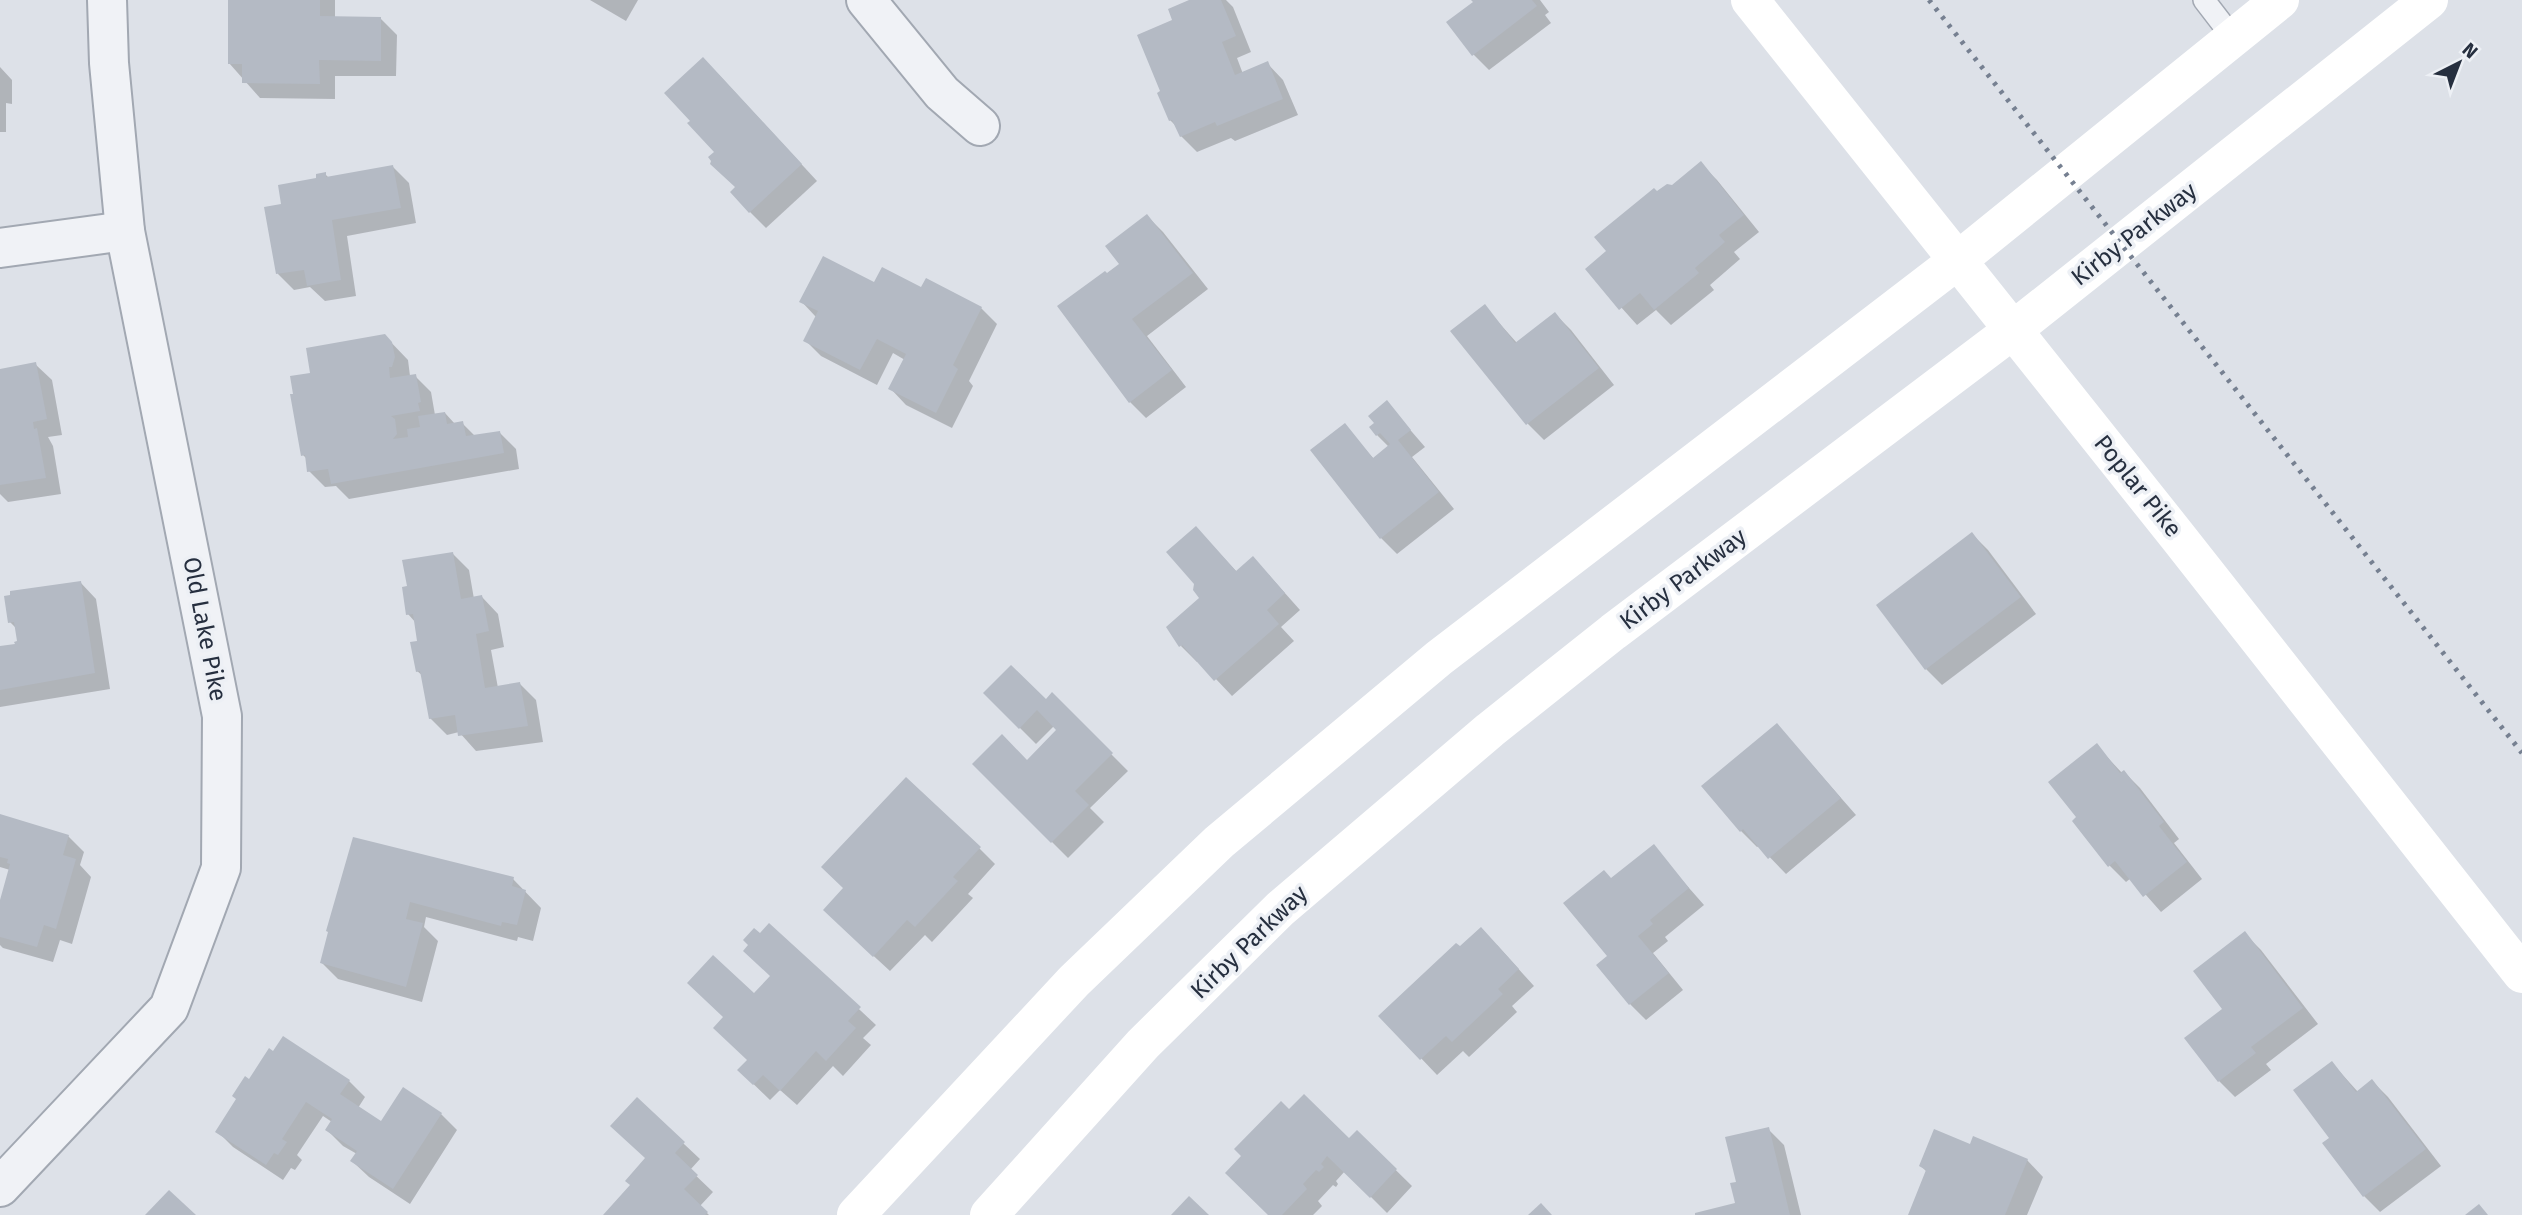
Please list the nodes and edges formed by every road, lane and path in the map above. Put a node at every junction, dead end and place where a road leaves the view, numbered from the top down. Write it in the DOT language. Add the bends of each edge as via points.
graph roads {
  1 [pos="107,0"];
  2 [pos="866,0"];
  3 [pos="1750,0"];
  4 [pos="2204,0"];
  5 [pos="2280,0"];
  6 [pos="2429,0"];
  7 [pos="2234,39"];
  8 [pos="980,126"];
  9 [pos="125,230"];
  10 [pos="0,248"];
  11 [pos="1957,261"];
  12 [pos="2013,330"];
  13 [pos="2522,974"];
  14 [pos="0,1187"];
  15 [pos="856,1215"];
  16 [pos="989,1215"];
  1 -- 9 [label="street, Old Lake Pike"];
  2 -- 8 [label="street" via="942,93"];
  3 -- 11 [label="main road, Poplar Pike"];
  4 -- 7 [label="lane"];
  5 -- 7 [label="main road"];
  6 -- 12 [label="main road, Kirby Parkway"];
  7 -- 11 [label="main road"];
  9 -- 10 [label="street"];
  9 -- 14 [label="street, Old Lake Pike" via="222,716 221,868 170,1008"];
  11 -- 12 [label="main road, Poplar Pike"];
  11 -- 15 [label="main road" via="1439,658 1219,842 1074,981"];
  12 -- 13 [label="main road, Poplar Pike"];
  12 -- 16 [label="main road, Kirby Parkway" via="1592,648 1280,909 1143,1044"];
}
